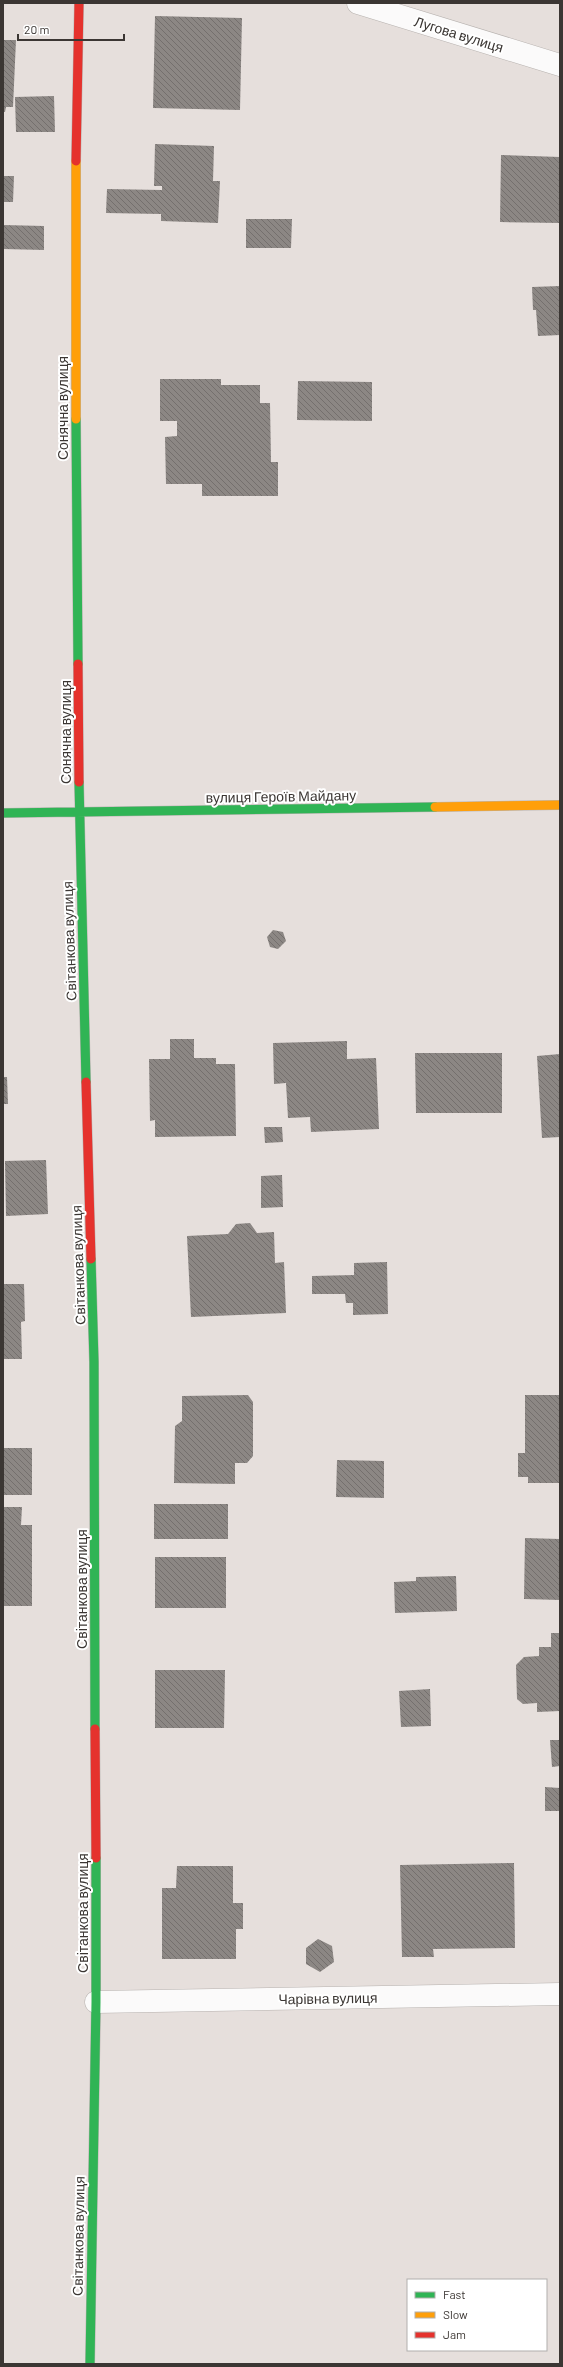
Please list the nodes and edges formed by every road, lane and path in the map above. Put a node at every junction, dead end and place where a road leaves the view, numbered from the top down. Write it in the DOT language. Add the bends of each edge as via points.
graph roads {
  1 [pos="79,3"];
  2 [pos="358,3"];
  3 [pos="560,65"];
  4 [pos="560,805"];
  5 [pos="3,813"];
  6 [pos="79,813"];
  7 [pos="560,1994"];
  8 [pos="96,2002"];
  9 [pos="90,2364"];
  1 -- 6 [label="street, Сонячна вулиця" via="75,246"];
  2 -- 3 [label="street, Лугова вулиця"];
  4 -- 6 [label="street, вулиця Героїв Майдану"];
  5 -- 6 [label="street, вулиця Героїв Майдану"];
  6 -- 8 [label="street, Світанкова вулиця" via="94,1362"];
  7 -- 8 [label="street, Чарівна вулиця"];
  8 -- 9 [label="street, Світанкова вулиця"];
}
